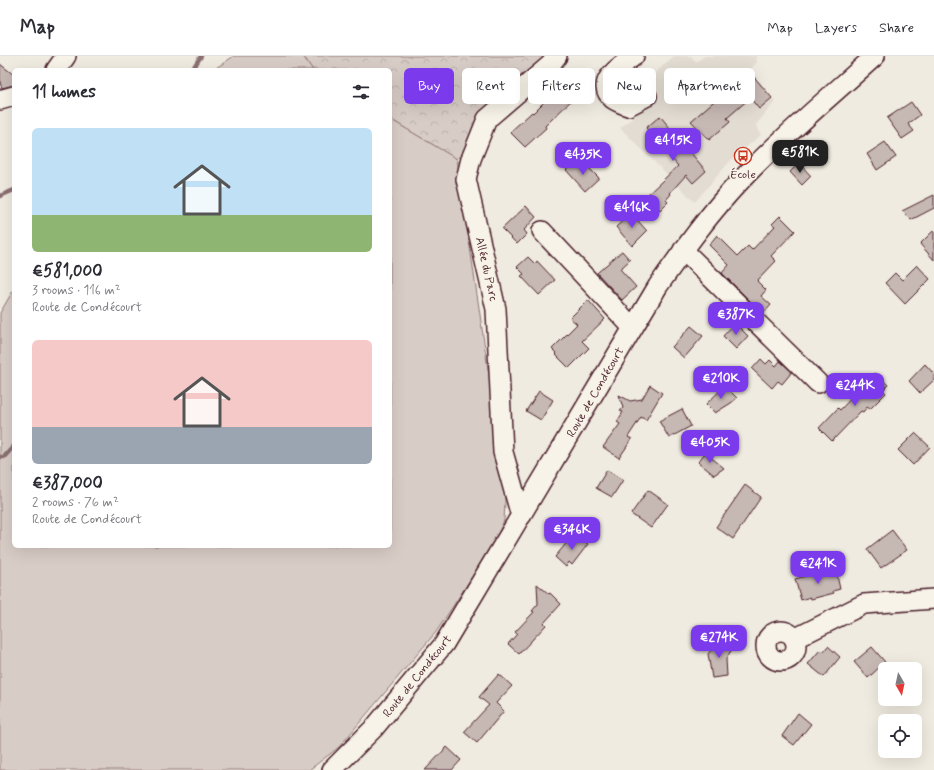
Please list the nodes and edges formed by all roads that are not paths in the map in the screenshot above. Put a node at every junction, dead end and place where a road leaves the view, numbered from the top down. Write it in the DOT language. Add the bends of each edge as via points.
graph roads {
  1 [pos="66,56"];
  2 [pos="557,56"];
  3 [pos="634,56"];
  4 [pos="875,56"];
  5 [pos="57,68"];
  6 [pos="618,68"];
  7 [pos="12,97"];
  8 [pos="0,100"];
  9 [pos="542,231"];
  10 [pos="683,250"];
  11 [pos="633,328"];
  12 [pos="818,383"];
  13 [pos="521,516"];
  14 [pos="934,599"];
  15 [pos="794,639"];
  16 [pos="332,770"];
  1 -- 5 [label="street"];
  2 -- 13 [label="street, Allée du Parc" via="488,119 470,159 466,178 496,309 503,452"];
  3 -- 6 [label="street"];
  4 -- 10 [label="street, Route de Condécourt" via="742,179"];
  7 -- 8 [label="street"];
  9 -- 11 [label="street"];
  10 -- 11 [label="street, Route de Condécourt"];
  10 -- 12 [label="street"];
  11 -- 13 [label="street, Route de Condécourt"];
  13 -- 16 [label="street, Route de Condécourt" via="444,644 374,728"];
  14 -- 15 [label="street" via="864,604"];
}
